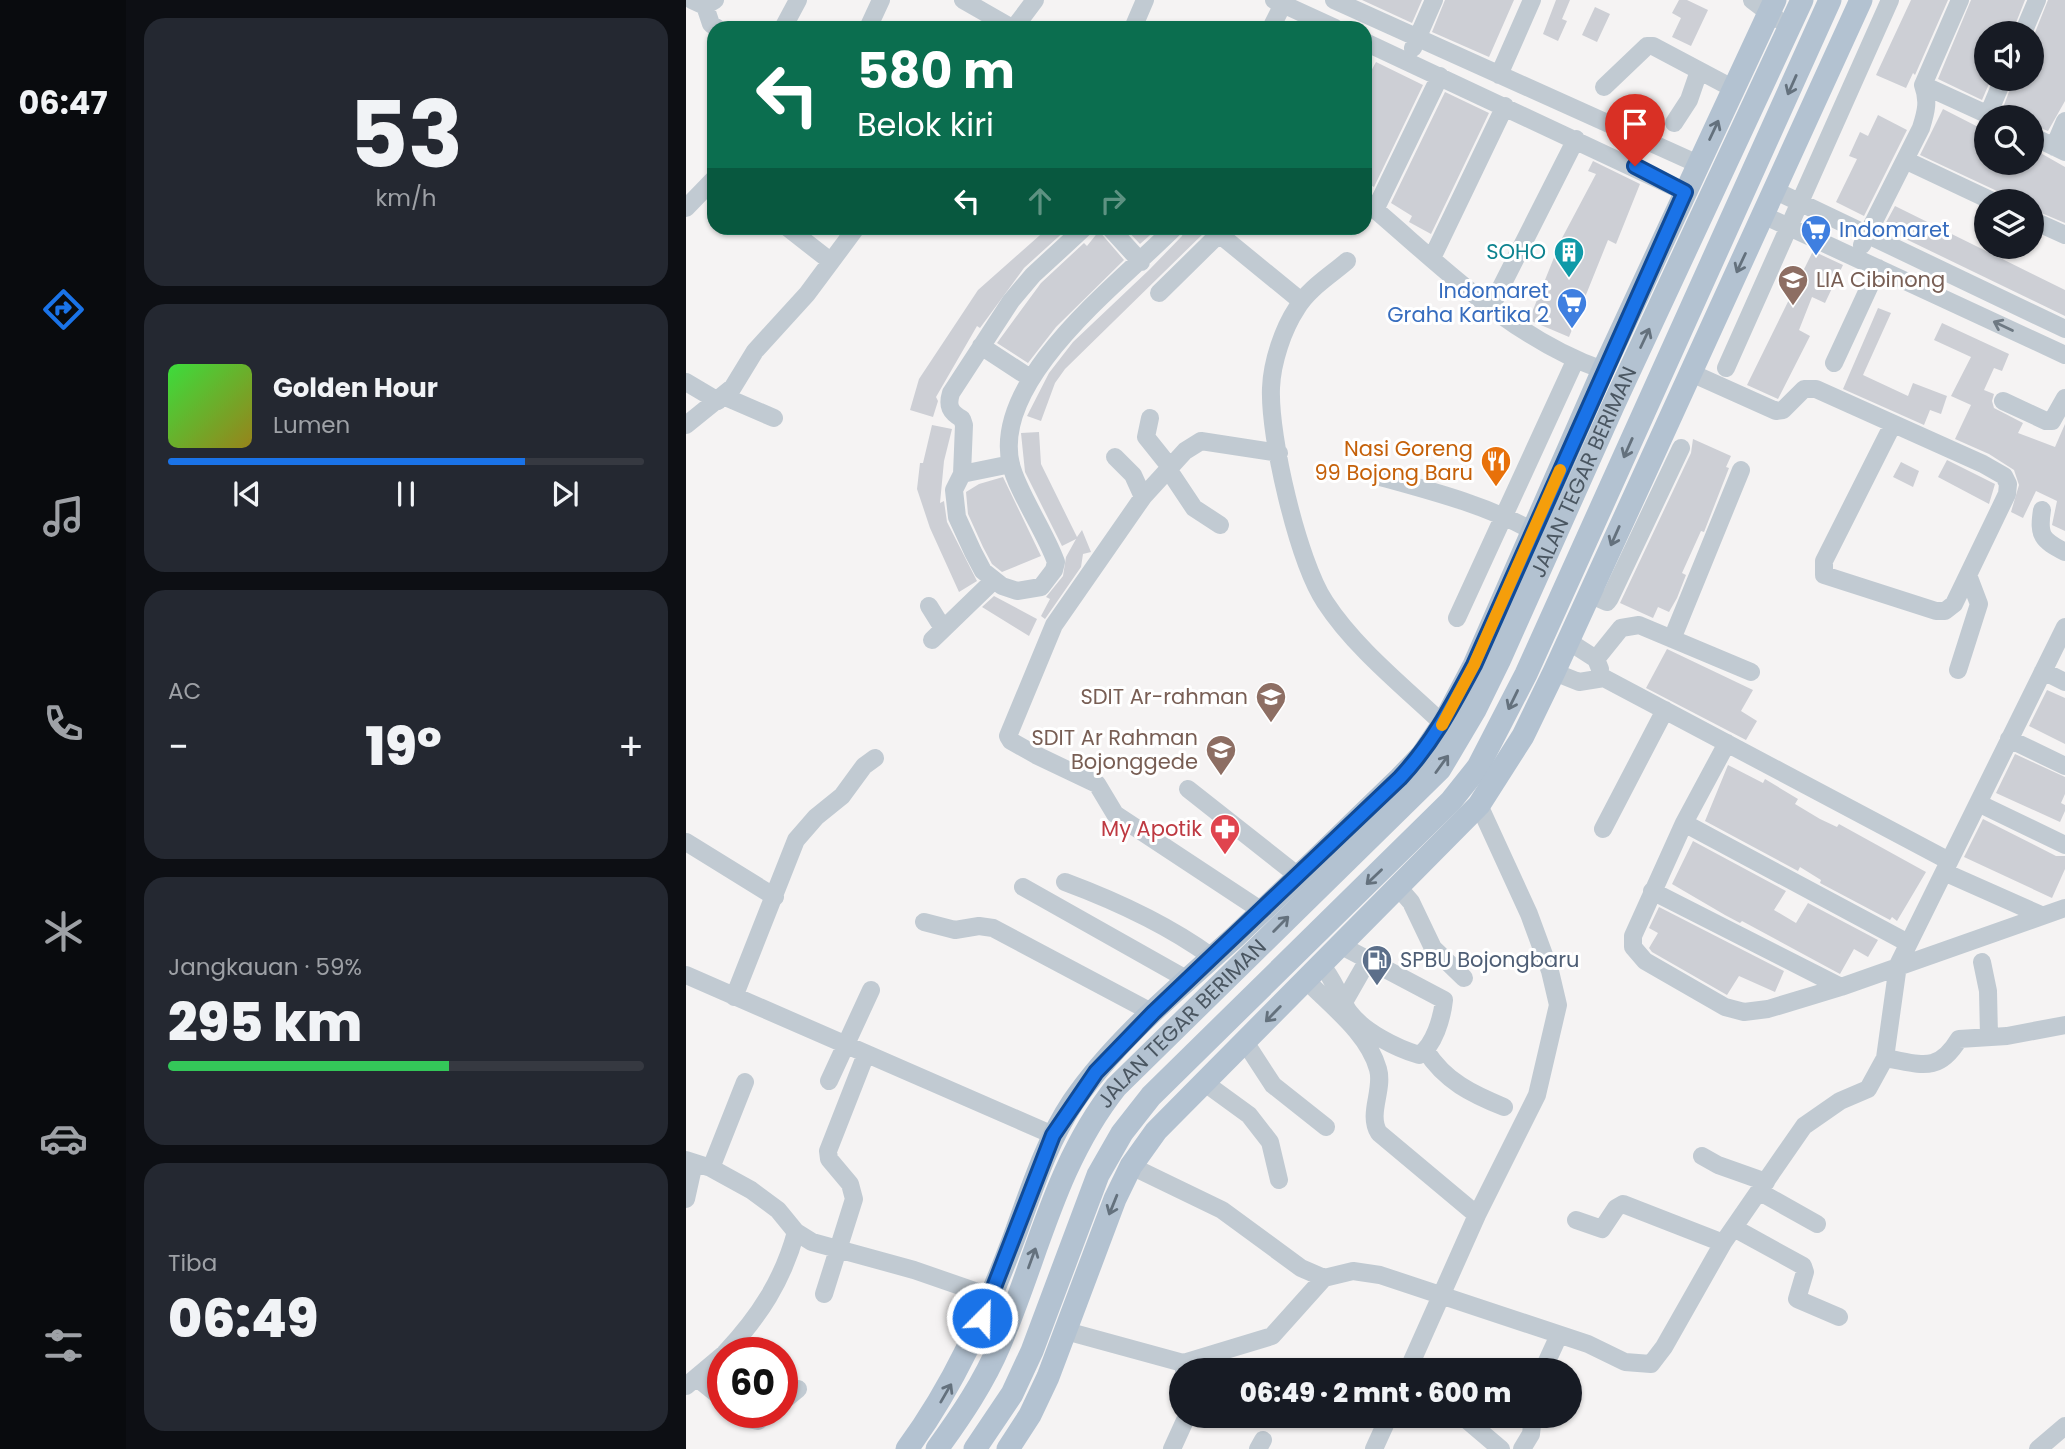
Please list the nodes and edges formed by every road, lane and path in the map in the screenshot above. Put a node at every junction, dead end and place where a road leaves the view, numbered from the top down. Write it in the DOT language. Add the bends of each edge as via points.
graph roads {
  1 [pos="798,0"];
  2 [pos="881,0"];
  3 [pos="963,0"];
  4 [pos="1035,0"];
  5 [pos="1145,0"];
  6 [pos="1334,0"];
  7 [pos="1434,0"];
  8 [pos="1532,0"];
  9 [pos="1802,0"];
  10 [pos="1830,0"];
  11 [pos="1861,0"];
  12 [pos="1890,0"];
  13 [pos="1960,0"];
  14 [pos="2037,0"];
  15 [pos="1280,1"];
  16 [pos="704,2"];
  17 [pos="1765,5"];
  18 [pos="710,21"];
  19 [pos="787,21"];
  20 [pos="871,21"];
  21 [pos="1000,21"];
  22 [pos="1018,21"];
  23 [pos="1136,21"];
  24 [pos="1273,21"];
  25 [pos="1321,21"];
  26 [pos="2028,21"];
  27 [pos="1790,27"];
  28 [pos="1417,38"];
  29 [pos="1372,50"];
  30 [pos="1807,52"];
  31 [pos="1408,61"];
  32 [pos="1832,65"];
  33 [pos="1699,71"];
  34 [pos="1499,75"];
  35 [pos="1440,76"];
  36 [pos="1855,76"];
  37 [pos="1923,85"];
  38 [pos="1604,88"];
  39 [pos="1734,89"];
  40 [pos="1505,106"];
  41 [pos="1974,109"];
  42 [pos="2065,121"];
  43 [pos="1674,123"];
  44 [pos="1576,139"];
  45 [pos="1653,145"];
  46 [pos="2059,150"];
  47 [pos="1905,160"];
  48 [pos="1698,164"];
  49 [pos="1643,169"];
  50 [pos="707,186"];
  51 [pos="1774,190"];
  52 [pos="1685,192"];
  53 [pos="1974,193"];
  54 [pos="1372,201"];
  55 [pos="1802,202"];
  56 [pos="1372,207"];
  57 [pos="686,208"];
  58 [pos="1763,215"];
  59 [pos="2044,225"];
  60 [pos="1791,227"];
  61 [pos="1866,233"];
  62 [pos="797,235"];
  63 [pos="850,235"];
  64 [pos="1076,235"];
  65 [pos="1116,235"];
  66 [pos="1167,235"];
  67 [pos="1218,235"];
  68 [pos="1220,235"];
  69 [pos="2065,235"];
  70 [pos="1432,257"];
  71 [pos="1857,258"];
  72 [pos="830,260"];
  73 [pos="1348,261"];
  74 [pos="1141,262"];
  75 [pos="1878,268"];
  76 [pos="1159,293"];
  77 [pos="1301,301"];
  78 [pos="1722,302"];
  79 [pos="1491,307"];
  80 [pos="1750,316"];
  81 [pos="2065,329"];
  82 [pos="981,346"];
  83 [pos="2065,355"];
  84 [pos="1575,361"];
  85 [pos="1834,363"];
  86 [pos="1726,368"];
  87 [pos="1603,370"];
  88 [pos="1689,372"];
  89 [pos="1030,379"];
  90 [pos="686,382"];
  91 [pos="2065,398"];
  92 [pos="721,399"];
  93 [pos="2003,401"];
  94 [pos="1602,402"];
  95 [pos="774,418"];
  96 [pos="1150,418"];
  97 [pos="1640,421"];
  98 [pos="1894,424"];
  99 [pos="686,425"];
  100 [pos="1663,431"];
  101 [pos="1681,448"];
  102 [pos="1279,453"];
  103 [pos="1115,457"];
  104 [pos="1011,464"];
  105 [pos="1169,468"];
  106 [pos="1741,470"];
  107 [pos="962,474"];
  108 [pos="1377,477"];
  109 [pos="1143,497"];
  110 [pos="1643,502"];
  111 [pos="2042,510"];
  112 [pos="1504,516"];
  113 [pos="1220,525"];
  114 [pos="1533,531"];
  115 [pos="2065,552"];
  116 [pos="1968,575"];
  117 [pos="992,581"];
  118 [pos="929,606"];
  119 [pos="1457,618"];
  120 [pos="946,625"];
  121 [pos="2065,627"];
  122 [pos="1672,639"];
  123 [pos="932,640"];
  124 [pos="1568,640"];
  125 [pos="1596,659"];
  126 [pos="1499,661"];
  127 [pos="1958,670"];
  128 [pos="2043,671"];
  129 [pos="1554,672"];
  130 [pos="1752,672"];
  131 [pos="1526,674"];
  132 [pos="1604,678"];
  133 [pos="2065,682"];
  134 [pos="1665,710"];
  135 [pos="1443,724"];
  136 [pos="2009,739"];
  137 [pos="1727,743"];
  138 [pos="875,758"];
  139 [pos="2065,766"];
  140 [pos="1188,789"];
  141 [pos="1978,803"];
  142 [pos="1479,805"];
  143 [pos="1684,823"];
  144 [pos="1603,829"];
  145 [pos="686,842"];
  146 [pos="2065,845"];
  147 [pos="1946,867"];
  148 [pos="1310,873"];
  149 [pos="1065,882"];
  150 [pos="1023,887"];
  151 [pos="1398,887"];
  152 [pos="1652,891"];
  153 [pos="775,897"];
  154 [pos="1347,903"];
  155 [pos="2065,908"];
  156 [pos="1262,912"];
  157 [pos="2041,915"];
  158 [pos="1365,920"];
  159 [pos="924,922"];
  160 [pos="1908,943"];
  161 [pos="1340,945"];
  162 [pos="1212,957"];
  163 [pos="1368,960"];
  164 [pos="1982,962"];
  165 [pos="1898,965"];
  166 [pos="1313,972"];
  167 [pos="686,975"];
  168 [pos="1464,978"];
  169 [pos="1188,980"];
  170 [pos="1841,987"];
  171 [pos="871,990"];
  172 [pos="734,996"];
  173 [pos="1344,1002"];
  174 [pos="1153,1013"];
  175 [pos="2065,1026"];
  176 [pos="1989,1036"];
  177 [pos="1245,1042"];
  178 [pos="845,1044"];
  179 [pos="1426,1051"];
  180 [pos="866,1054"];
  181 [pos="1885,1058"];
  182 [pos="745,1082"];
  183 [pos="829,1082"];
  184 [pos="1205,1083"];
  185 [pos="1504,1107"];
  186 [pos="1326,1127"];
  187 [pos="1053,1135"];
  188 [pos="1702,1156"];
  189 [pos="697,1164"];
  190 [pos="1131,1166"];
  191 [pos="1279,1180"];
  192 [pos="1763,1187"];
  193 [pos="686,1199"];
  194 [pos="1476,1215"];
  195 [pos="1576,1220"];
  196 [pos="1817,1224"];
  197 [pos="796,1232"];
  198 [pos="1728,1235"];
  199 [pos="1096,1249"];
  200 [pos="838,1251"];
  201 [pos="1324,1278"];
  202 [pos="1059,1281"];
  203 [pos="824,1294"];
  204 [pos="1441,1296"];
  205 [pos="992,1297"];
  206 [pos="1839,1317"];
  207 [pos="1066,1331"];
  208 [pos="1559,1335"];
  209 [pos="738,1337"];
  210 [pos="1210,1358"];
  211 [pos="1413,1358"];
  212 [pos="1548,1358"];
  213 [pos="1169,1362"];
  214 [pos="707,1369"];
  215 [pos="692,1382"];
  216 [pos="2065,1426"];
  217 [pos="1182,1428"];
  218 [pos="1384,1428"];
  219 [pos="1476,1428"];
  220 [pos="1532,1428"];
  221 [pos="907,1449"];
  222 [pos="937,1449"];
  223 [pos="975,1449"];
  224 [pos="1008,1449"];
  225 [pos="1172,1449"];
  226 [pos="1374,1449"];
  227 [pos="1500,1449"];
  228 [pos="1522,1449"];
  229 [pos="2038,1449"];
  1 -- 19 [label="street"];
  2 -- 20 [label="street"];
  3 -- 21 [label="street"];
  4 -- 22 [label="street"];
  5 -- 23 [label="street"];
  6 -- 28 [label="street"];
  7 -- 28 [label="street"];
  8 -- 34 [label="street"];
  9 -- 27 [label="main road, JALAN TEGAR BERIMAN"];
  10 -- 30 [label="main road, JALAN TEGAR BERIMAN"];
  11 -- 32 [label="main road"];
  12 -- 36 [label="street"];
  13 -- 37 [label="street"];
  14 -- 26 [label="street"];
  15 -- 24 [label="street"];
  15 -- 25 [label="street"];
  16 -- 18 [label="street"];
  17 -- 27 [label="street"];
  17 -- 39 [label="main road, JALAN TEGAR BERIMAN"];
  94 -- 27 [label="main road, JALAN TEGAR BERIMAN, one-way"];
  28 -- 31 [label="street"];
  28 -- 34 [label="street"];
  29 -- 31 [label="street"];
  30 -- 32 [label="main road"];
  30 -- 97 [label="main road, JALAN TEGAR BERIMAN, one-way"];
  31 -- 35 [label="street"];
  32 -- 36 [label="street"];
  32 -- 51 [label="main road"];
  33 -- 38 [label="street" via="1647,46"];
  33 -- 39 [label="street"];
  33 -- 43 [label="street" via="1689,100"];
  34 -- 45 [label="street"];
  35 -- 40 [label="street"];
  35 -- 54 [label="street"];
  36 -- 55 [label="street"];
  37 -- 41 [label="street"];
  37 -- 47 [label="street" via="1927,112"];
  48 -- 39 [label="main road, JALAN TEGAR BERIMAN, one-way"];
  40 -- 44 [label="street"];
  40 -- 70 [label="street"];
  42 -- 46 [label="street"];
  44 -- 49 [label="street"];
  44 -- 79 [label="street"];
  45 -- 48 [label="street"];
  45 -- 49 [label="street"];
  47 -- 53 [label="street"];
  47 -- 61 [label="street"];
  48 -- 52 [label="main road, JALAN TEGAR BERIMAN"];
  49 -- 52 [label="street"];
  50 -- 57 [label="street"];
  51 -- 55 [label="street"];
  51 -- 58 [label="main road"];
  52 -- 87 [label="main road, JALAN TEGAR BERIMAN"];
  55 -- 60 [label="street"];
  55 -- 61 [label="street"];
  56 -- 70 [label="street"];
  58 -- 60 [label="street"];
  58 -- 78 [label="main road, one-way"];
  59 -- 69 [label="street"];
  60 -- 71 [label="street"];
  60 -- 80 [label="street"];
  61 -- 71 [label="street"];
  61 -- 81 [label="street"];
  62 -- 72 [label="street"];
  63 -- 72 [label="street"];
  64 -- 82 [label="street" via="1033,275"];
  65 -- 74 [label="street"];
  66 -- 74 [label="street"];
  67 -- 76 [label="street"];
  68 -- 77 [label="street"];
  70 -- 79 [label="street"];
  71 -- 75 [label="street"];
  72 -- 92 [label="street"];
  73 -- 77 [label="street"];
  74 -- 89 [label="street" via="1062,336"];
  83 -- 75 [label="street, one-way"];
  75 -- 85 [label="street"];
  77 -- 102 [label="street" via="1274,364 1271,389"];
  78 -- 80 [label="street"];
  78 -- 88 [label="main road"];
  79 -- 84 [label="street" via="1530,337"];
  80 -- 86 [label="street"];
  82 -- 89 [label="street"];
  82 -- 107 [label="street" via="948,402 964,425"];
  84 -- 87 [label="street"];
  84 -- 112 [label="street"];
  87 -- 94 [label="main road, JALAN TEGAR BERIMAN"];
  88 -- 98 [label="street" via="1776,411 1809,388"];
  88 -- 100 [label="main road"];
  89 -- 104 [label="street" via="1011,427"];
  90 -- 92 [label="street"];
  91 -- 93 [label="street" via="2052,421"];
  92 -- 95 [label="street"];
  92 -- 99 [label="street"];
  94 -- 114 [label="main road, JALAN TEGAR BERIMAN"];
  94 -- 126 [label="main road, JALAN TEGAR BERIMAN"];
  96 -- 105 [label="street" via="1146,437"];
  97 -- 100 [label="main road"];
  97 -- 131 [label="main road, JALAN TEGAR BERIMAN, one-way"];
  98 -- 116 [label="street" via="1983,464 2004,476 2008,484"];
  98 -- 116 [label="street" via="1824,561 1824,575 1936,611 1954,604"];
  100 -- 110 [label="main road"];
  101 -- 110 [label="street"];
  102 -- 105 [label="street" via="1201,441 1192,444"];
  102 -- 135 [label="street" via="1300,548 1326,604"];
  103 -- 109 [label="street" via="1133,475"];
  104 -- 107 [label="street"];
  104 -- 117 [label="street" via="1056,562 1041,587 1017,591"];
  105 -- 109 [label="street"];
  105 -- 113 [label="street" via="1194,509"];
  106 -- 122 [label="street"];
  107 -- 117 [label="street" via="954,491 957,517"];
  108 -- 112 [label="street" via="1437,491"];
  109 -- 156 [label="street" via="1054,625 1008,736 1035,755 1097,784 1124,820"];
  110 -- 124 [label="main road" via="1589,594"];
  111 -- 115 [label="street" via="2039,528 2046,542"];
  112 -- 114 [label="street"];
  112 -- 119 [label="street"];
  114 -- 135 [label="main road, JALAN TEGAR BERIMAN"];
  116 -- 127 [label="street" via="1979,604"];
  117 -- 120 [label="street"];
  118 -- 120 [label="street"];
  120 -- 123 [label="street"];
  121 -- 128 [label="street"];
  122 -- 125 [label="street" via="1630,624 1621,628"];
  122 -- 130 [label="street"];
  124 -- 125 [label="street"];
  124 -- 129 [label="main road"];
  125 -- 132 [label="street"];
  126 -- 131 [label="main road"];
  148 -- 126 [label="main road, JALAN TEGAR BERIMAN, one-way" via="1440,769"];
  128 -- 133 [label="street"];
  128 -- 136 [label="street"];
  129 -- 132 [label="street" via="1579,682"];
  129 -- 142 [label="main road" via="1523,736"];
  131 -- 154 [label="main road, JALAN TEGAR BERIMAN, one-way" via="1478,767 1458,793"];
  132 -- 134 [label="street"];
  134 -- 137 [label="street"];
  134 -- 144 [label="street"];
  135 -- 148 [label="main road, JALAN TEGAR BERIMAN" via="1422,755"];
  136 -- 139 [label="street"];
  136 -- 141 [label="street"];
  137 -- 143 [label="street"];
  137 -- 147 [label="street"];
  138 -- 153 [label="street" via="796,840"];
  140 -- 148 [label="street"];
  141 -- 146 [label="street"];
  141 -- 147 [label="street"];
  142 -- 151 [label="main road"];
  142 -- 194 [label="street" via="1529,914 1558,1005 1537,1095"];
  143 -- 152 [label="street"];
  143 -- 160 [label="street"];
  145 -- 153 [label="street"];
  147 -- 157 [label="street"];
  147 -- 160 [label="street"];
  148 -- 156 [label="main road, JALAN TEGAR BERIMAN"];
  222 -- 148 [label="main road, JALAN TEGAR BERIMAN, one-way" via="979,1387 1000,1344 1062,1178 1093,1116"];
  149 -- 162 [label="street" via="1112,900"];
  150 -- 169 [label="street"];
  151 -- 158 [label="main road"];
  151 -- 168 [label="street" via="1411,902 1433,948"];
  152 -- 170 [label="street"];
  152 -- 170 [label="street" via="1633,936 1633,947 1646,961 1725,1007 1744,1012 1768,1009"];
  153 -- 172 [label="street" via="767,907"];
  154 -- 158 [label="main road"];
  154 -- 202 [label="main road, JALAN TEGAR BERIMAN" via="1151,1096 1122,1133 1086,1203"];
  155 -- 157 [label="street"];
  156 -- 162 [label="main road, JALAN TEGAR BERIMAN"];
  157 -- 165 [label="street"];
  158 -- 161 [label="main road"];
  159 -- 174 [label="street" via="955,930 993,928"];
  160 -- 165 [label="street"];
  161 -- 163 [label="street"];
  161 -- 166 [label="main road"];
  162 -- 169 [label="main road, JALAN TEGAR BERIMAN"];
  163 -- 173 [label="street"];
  163 -- 179 [label="street" via="1444,1000"];
  164 -- 176 [label="street"];
  165 -- 170 [label="street"];
  165 -- 181 [label="street"];
  166 -- 173 [label="street" via="1330,974"];
  166 -- 177 [label="main road, one-way"];
  166 -- 194 [label="street" via="1371,1051 1379,1072 1373,1119 1379,1133"];
  167 -- 172 [label="street"];
  169 -- 174 [label="main road, JALAN TEGAR BERIMAN"];
  171 -- 178 [label="street"];
  172 -- 178 [label="street"];
  173 -- 179 [label="street" via="1370,1030 1402,1050 1419,1055"];
  174 -- 187 [label="main road, JALAN TEGAR BERIMAN" via="1096,1072"];
  175 -- 176 [label="street"];
  176 -- 181 [label="street" via="1959,1039 1943,1061 1928,1065"];
  177 -- 184 [label="main road"];
  177 -- 186 [label="street" via="1273,1085"];
  178 -- 180 [label="street"];
  178 -- 183 [label="street"];
  179 -- 185 [label="street" via="1454,1083"];
  180 -- 187 [label="street"];
  180 -- 200 [label="street" via="828,1151 829,1159 850,1184 854,1199"];
  181 -- 192 [label="street" via="1868,1089 1840,1101 1804,1126"];
  182 -- 189 [label="street"];
  184 -- 190 [label="main road" via="1156,1131"];
  184 -- 191 [label="street" via="1249,1115 1270,1142"];
  187 -- 205 [label="main road, JALAN TEGAR BERIMAN"];
  188 -- 192 [label="street"];
  189 -- 193 [label="street"];
  189 -- 197 [label="street" via="769,1203"];
  190 -- 199 [label="main road, one-way"];
  190 -- 201 [label="street" via="1222,1210 1301,1268"];
  192 -- 196 [label="street"];
  192 -- 198 [label="street"];
  194 -- 204 [label="street"];
  195 -- 198 [label="street" via="1605,1228 1623,1204"];
  197 -- 200 [label="street"];
  197 -- 209 [label="street" via="781,1279"];
  198 -- 206 [label="street" via="1803,1266 1797,1299"];
  198 -- 208 [label="street" via="1651,1364 1625,1362"];
  199 -- 202 [label="main road"];
  199 -- 207 [label="main road"];
  200 -- 203 [label="street"];
  200 -- 205 [label="street" via="914,1270"];
  201 -- 204 [label="street" via="1353,1271 1380,1275"];
  201 -- 210 [label="street" via="1272,1336"];
  202 -- 223 [label="main road, JALAN TEGAR BERIMAN" via="1012,1394"];
  204 -- 208 [label="street"];
  204 -- 211 [label="street"];
  221 -- 205 [label="main road, JALAN TEGAR BERIMAN, one-way" via="964,1361"];
  207 -- 213 [label="street"];
  207 -- 224 [label="main road" via="1030,1415"];
  208 -- 212 [label="street"];
  214 -- 215 [label="street"];
  216 -- 229 [label="street"];
  217 -- 225 [label="street"];
  218 -- 226 [label="street"];
  219 -- 227 [label="street"];
  220 -- 228 [label="street"];
}
